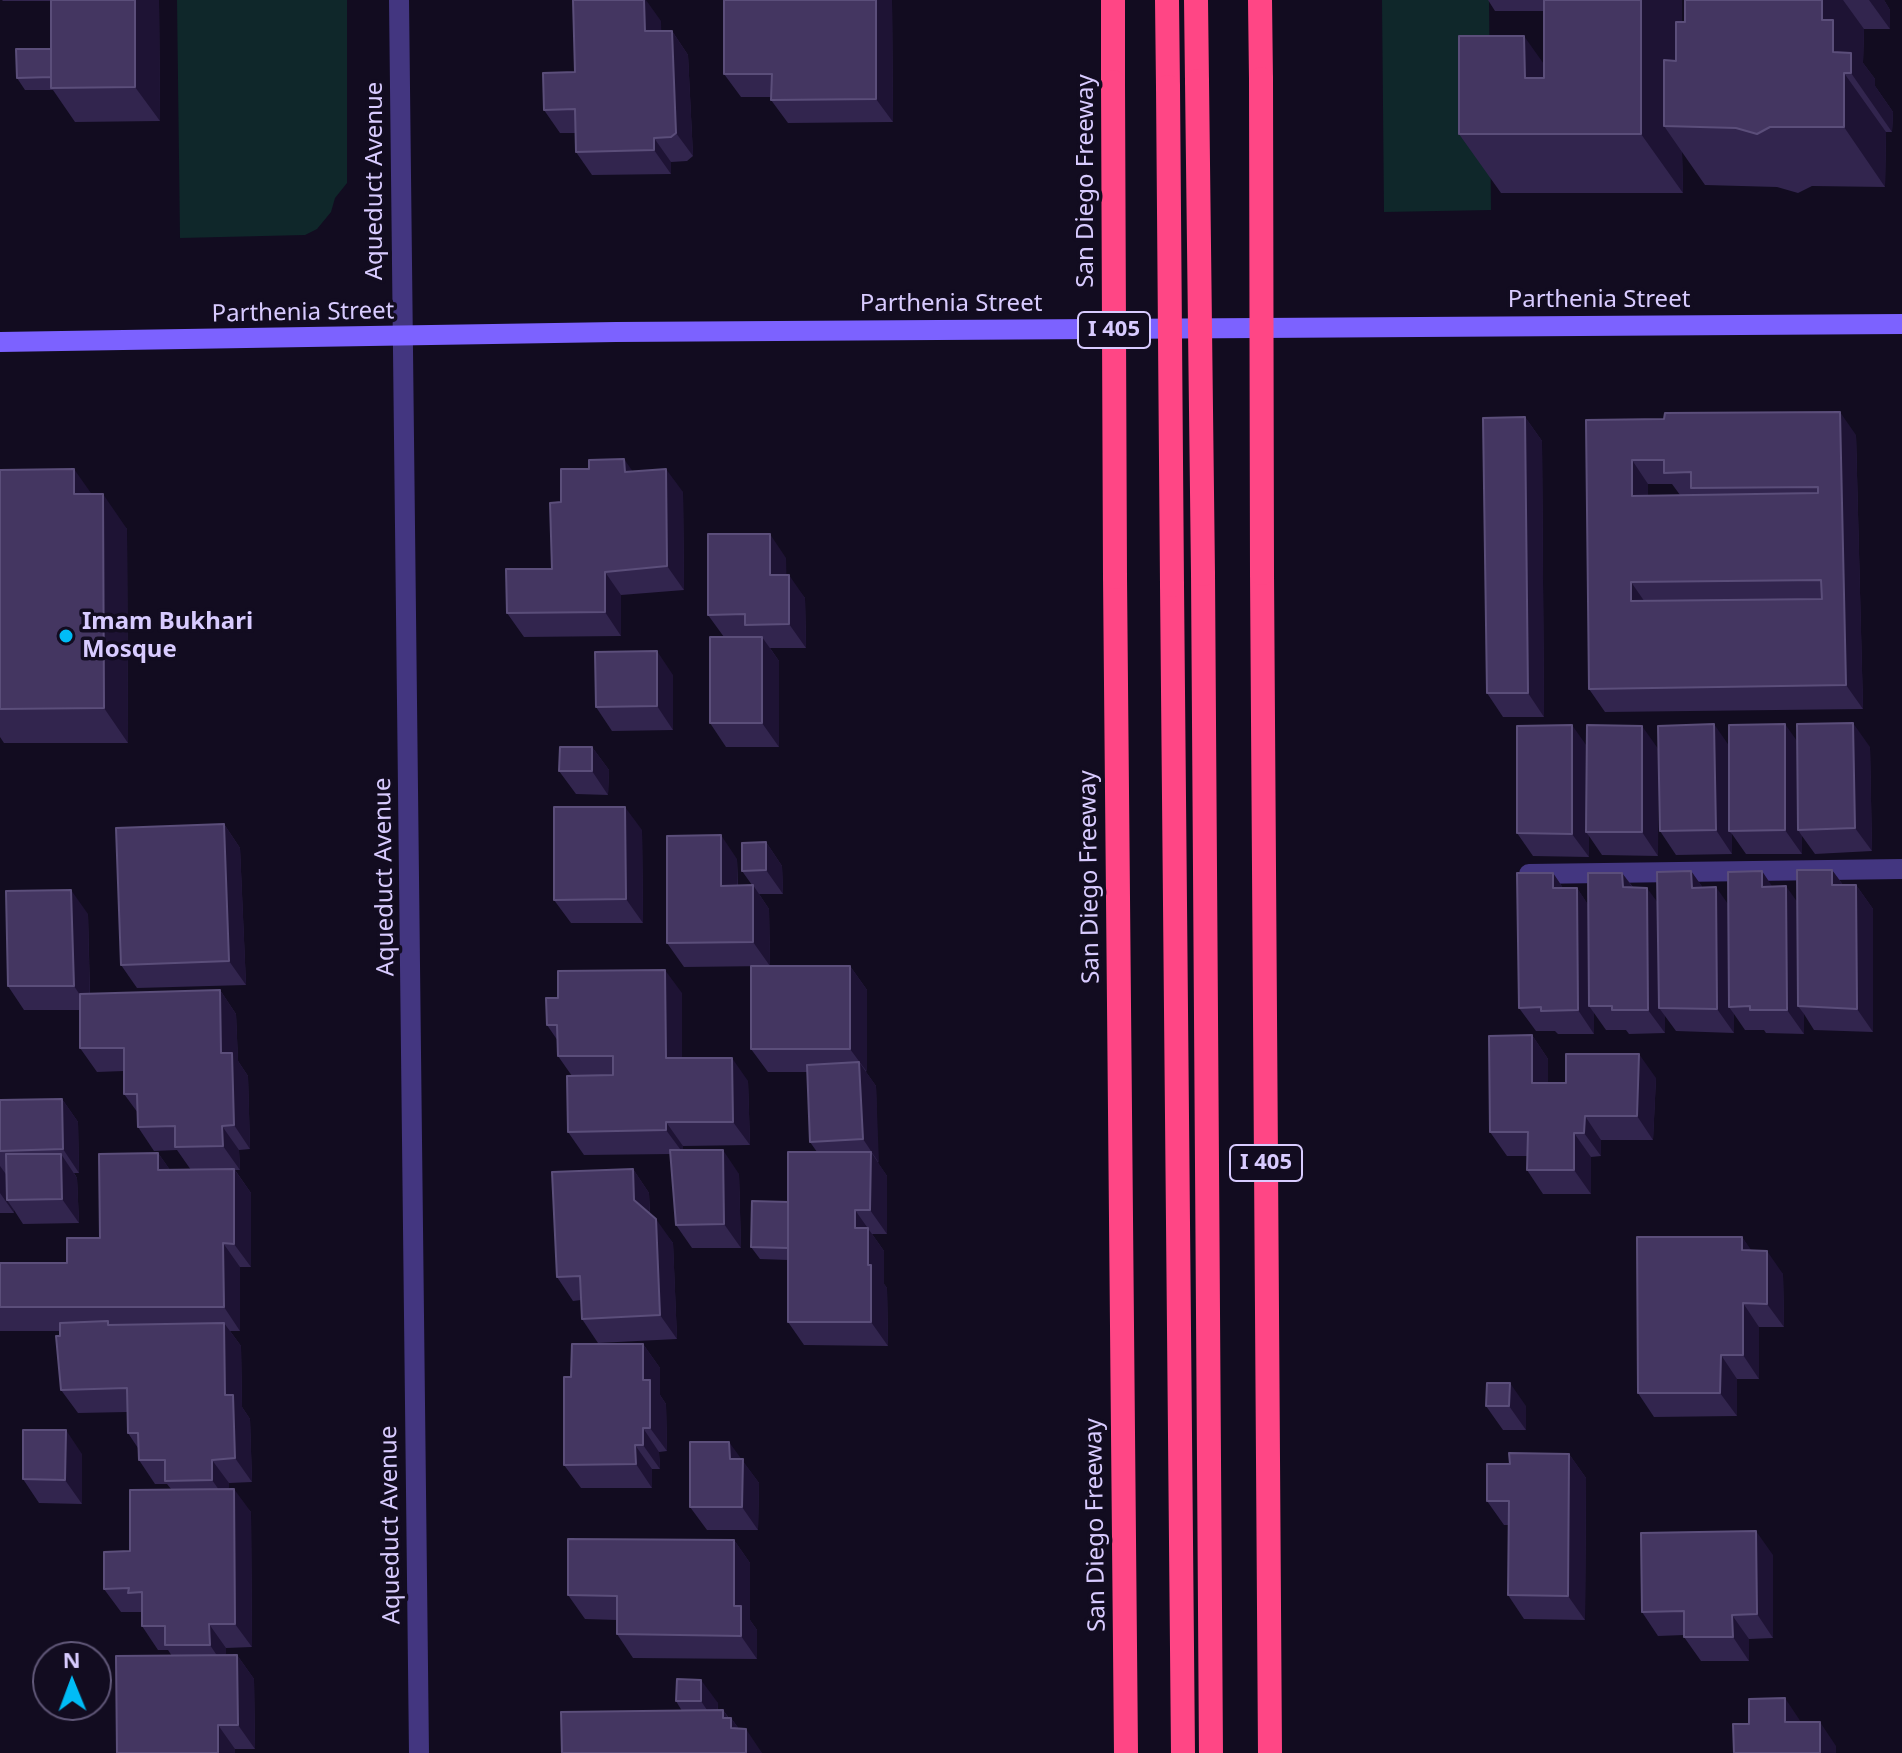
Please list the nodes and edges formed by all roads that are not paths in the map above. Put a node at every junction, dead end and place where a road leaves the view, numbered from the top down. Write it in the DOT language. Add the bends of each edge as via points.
graph roads {
  1 [pos="399,0"];
  2 [pos="1113,0"];
  3 [pos="1167,0"];
  4 [pos="1196,0"];
  5 [pos="1260,0"];
  6 [pos="1902,324"];
  7 [pos="401,338"];
  8 [pos="0,342"];
  9 [pos="1902,869"];
  10 [pos="1521,874"];
  11 [pos="419,1753"];
  12 [pos="1126,1753"];
  13 [pos="1183,1753"];
  14 [pos="1211,1753"];
  15 [pos="1270,1753"];
  1 -- 7 [label="street, Aqueduct Avenue"];
  2 -- 12 [label="highway, San Diego Freeway / I 405, bridge"];
  3 -- 13 [label="highway, bridge"];
  4 -- 14 [label="highway, bridge"];
  5 -- 15 [label="highway, I 405, bridge"];
  6 -- 7 [label="main road, Parthenia Street" via="632,331"];
  7 -- 8 [label="main road, Parthenia Street"];
  7 -- 11 [label="street, Aqueduct Avenue"];
  9 -- 10 [label="street"];
}
